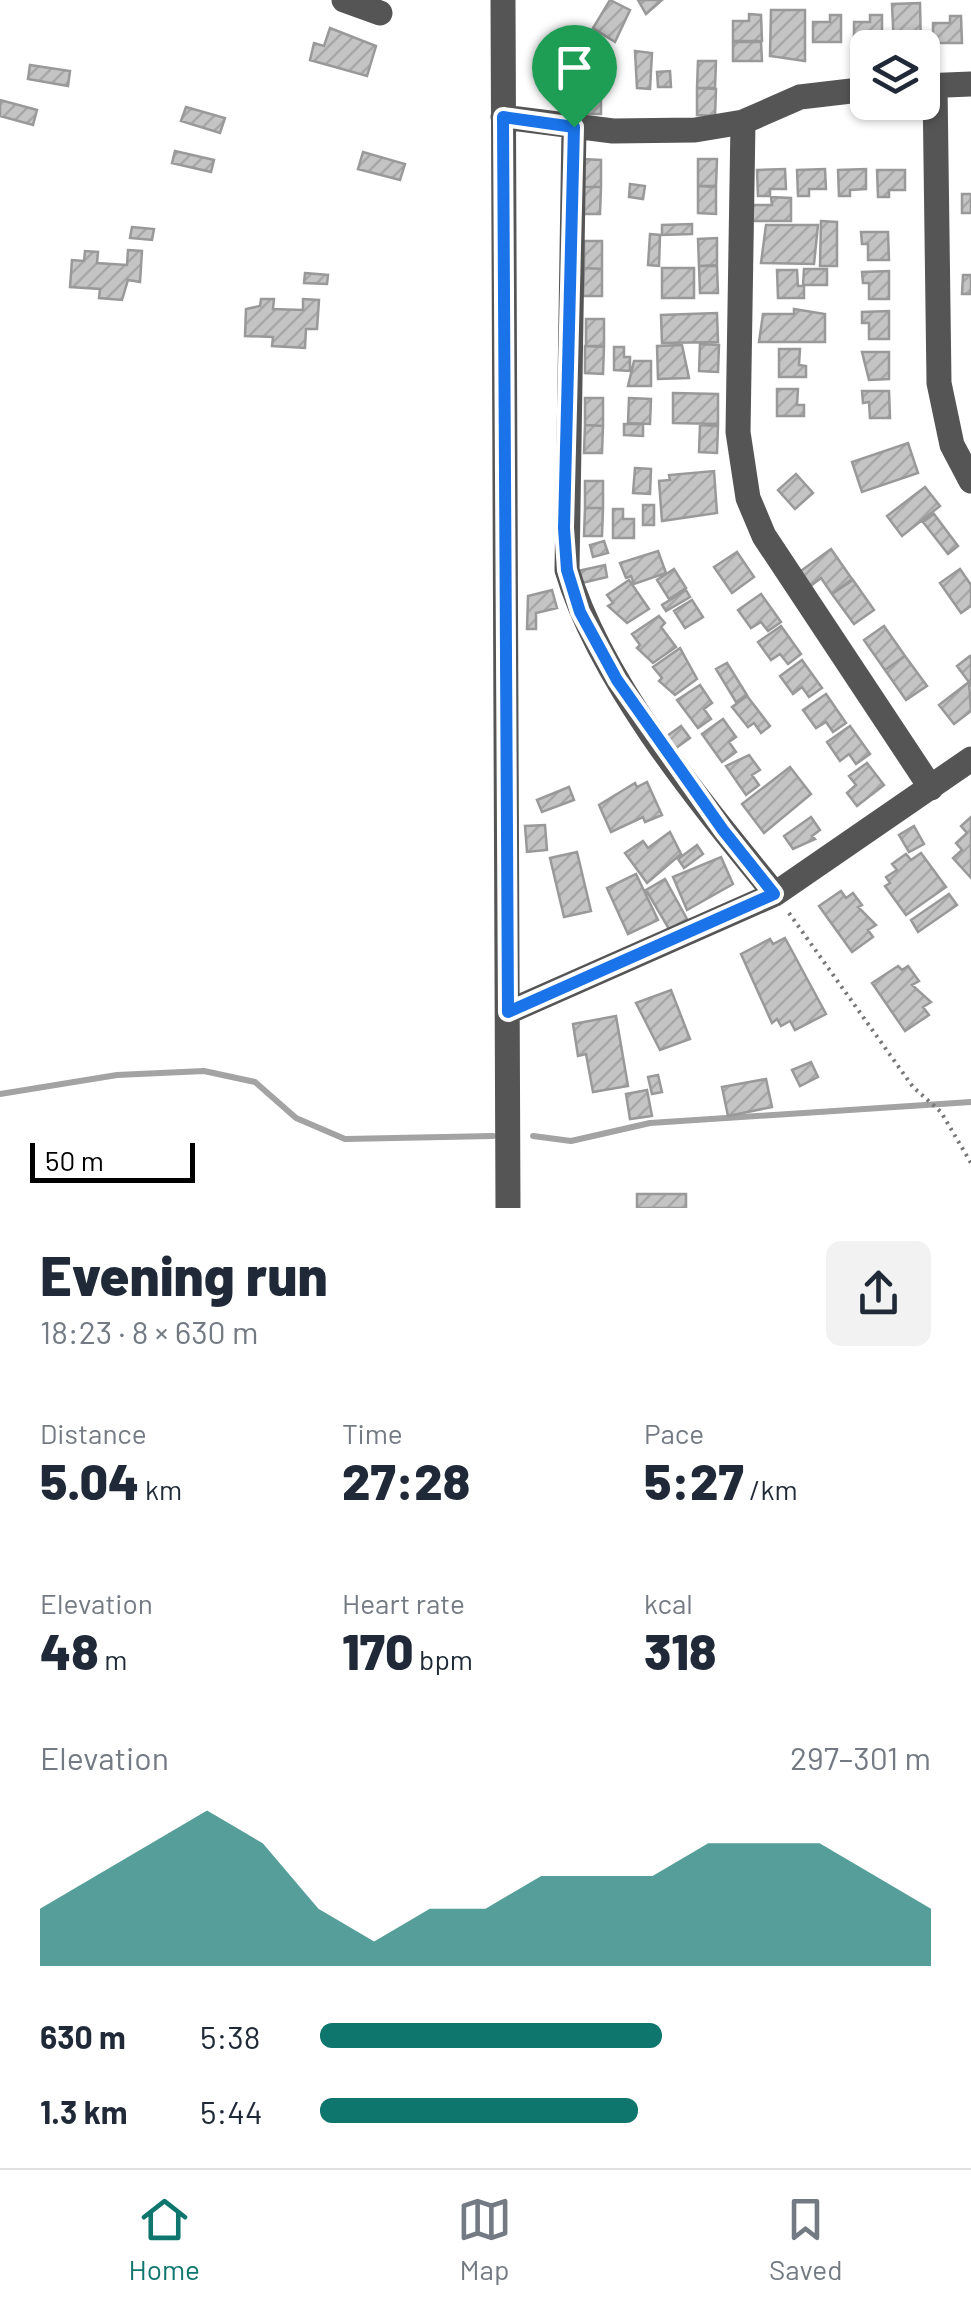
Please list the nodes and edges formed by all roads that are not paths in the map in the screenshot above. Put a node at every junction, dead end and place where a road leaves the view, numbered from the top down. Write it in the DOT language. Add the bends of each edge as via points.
graph roads {
  1 [pos="344,0"];
  2 [pos="503,0"];
  3 [pos="380,13"];
  4 [pos="971,84"];
  5 [pos="940,85"];
  6 [pos="850,91"];
  7 [pos="503,117"];
  8 [pos="930,120"];
  9 [pos="743,122"];
  10 [pos="574,127"];
  11 [pos="971,482"];
  12 [pos="971,760"];
  13 [pos="931,788"];
  14 [pos="774,894"];
  15 [pos="508,1012"];
  16 [pos="508,1208"];
  1 -- 3 [label="street"];
  2 -- 7 [label="street"];
  4 -- 5 [label="street"];
  6 -- 9 [label="street" via="800,96"];
  7 -- 10 [label="street"];
  7 -- 15 [label="street"];
  8 -- 11 [label="street" via="939,383 952,445"];
  9 -- 10 [label="street" via="696,130"];
  9 -- 13 [label="street" via="738,432 748,498 764,536"];
  10 -- 14 [label="street" via="567,570 580,612 617,680"];
  12 -- 13 [label="street"];
  13 -- 14 [label="street"];
  14 -- 15 [label="street"];
  15 -- 16 [label="street"];
}
